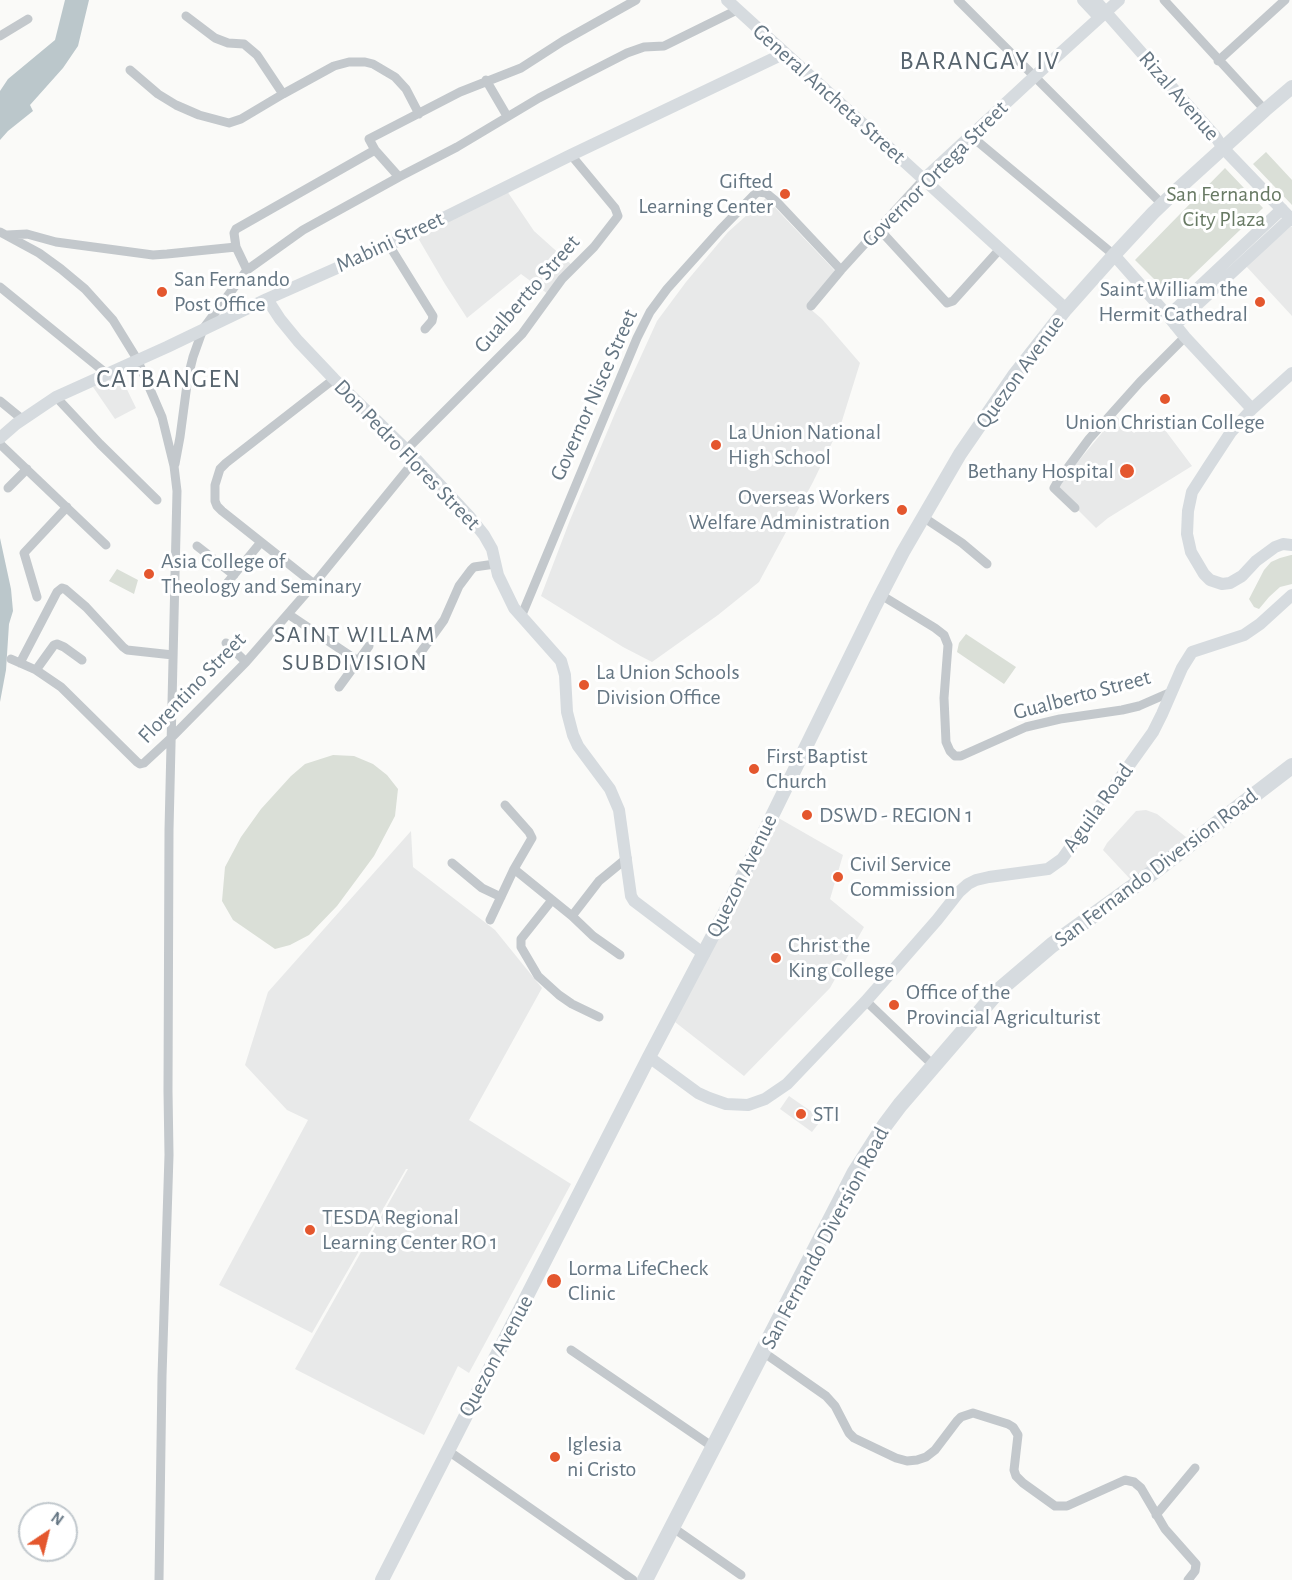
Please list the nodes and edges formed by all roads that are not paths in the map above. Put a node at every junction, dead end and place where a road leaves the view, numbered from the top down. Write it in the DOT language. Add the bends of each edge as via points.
graph roads {
  1 [pos="636,0"];
  2 [pos="958,0"];
  3 [pos="1083,0"];
  4 [pos="1095,0"];
  5 [pos="1119,0"];
  6 [pos="1164,0"];
  7 [pos="1286,0"];
  8 [pos="731,3"];
  9 [pos="1102,15"];
  10 [pos="186,16"];
  11 [pos="28,19"];
  12 [pos="0,36"];
  13 [pos="785,53"];
  14 [pos="1218,61"];
  15 [pos="130,70"];
  16 [pos="1034,77"];
  17 [pos="486,80"];
  18 [pos="1292,87"];
  19 [pos="283,94"];
  20 [pos="1264,110"];
  21 [pos="419,114"];
  22 [pos="507,116"];
  23 [pos="971,136"];
  24 [pos="1223,148"];
  25 [pos="375,150"];
  26 [pos="571,155"];
  27 [pos="399,177"];
  28 [pos="924,180"];
  29 [pos="1162,204"];
  30 [pos="1288,216"];
  31 [pos="879,229"];
  32 [pos="4,234"];
  33 [pos="56,242"];
  34 [pos="389,245"];
  35 [pos="236,247"];
  36 [pos="1000,249"];
  37 [pos="1114,255"];
  38 [pos="47,258"];
  39 [pos="247,270"];
  40 [pos="841,270"];
  41 [pos="0,287"];
  42 [pos="267,299"];
  43 [pos="811,306"];
  44 [pos="1066,309"];
  45 [pos="1171,320"];
  46 [pos="203,329"];
  47 [pos="425,329"];
  48 [pos="1185,337"];
  49 [pos="137,359"];
  50 [pos="1292,373"];
  51 [pos="107,374"];
  52 [pos="334,379"];
  53 [pos="57,396"];
  54 [pos="0,401"];
  55 [pos="1252,409"];
  56 [pos="22,419"];
  57 [pos="0,438"];
  58 [pos="0,444"];
  59 [pos="406,450"];
  60 [pos="416,459"];
  61 [pos="174,466"];
  62 [pos="27,469"];
  63 [pos="8,488"];
  64 [pos="157,500"];
  65 [pos="67,507"];
  66 [pos="1075,508"];
  67 [pos="923,518"];
  68 [pos="261,542"];
  69 [pos="106,545"];
  70 [pos="1292,545"];
  71 [pos="197,546"];
  72 [pos="495,564"];
  73 [pos="987,564"];
  74 [pos="234,575"];
  75 [pos="314,584"];
  76 [pos="223,588"];
  77 [pos="880,595"];
  78 [pos="1292,595"];
  79 [pos="37,597"];
  80 [pos="288,614"];
  81 [pos="521,617"];
  82 [pos="226,643"];
  83 [pos="369,646"];
  84 [pos="173,655"];
  85 [pos="82,660"];
  86 [pos="358,661"];
  87 [pos="246,662"];
  88 [pos="413,663"];
  89 [pos="36,670"];
  90 [pos="339,687"];
  91 [pos="1171,692"];
  92 [pos="171,738"];
  93 [pos="1292,766"];
  94 [pos="505,805"];
  95 [pos="627,858"];
  96 [pos="452,863"];
  97 [pos="514,869"];
  98 [pos="501,897"];
  99 [pos="552,900"];
  100 [pos="572,916"];
  101 [pos="490,920"];
  102 [pos="704,954"];
  103 [pos="620,955"];
  104 [pos="866,1001"];
  105 [pos="599,1017"];
  106 [pos="649,1057"];
  107 [pos="934,1066"];
  108 [pos="572,1350"];
  109 [pos="763,1352"];
  110 [pos="713,1447"];
  111 [pos="447,1450"];
  112 [pos="1195,1468"];
  113 [pos="1156,1515"];
  114 [pos="672,1527"];
  115 [pos="741,1575"];
  116 [pos="159,1580"];
  117 [pos="382,1580"];
  118 [pos="633,1580"];
  119 [pos="645,1580"];
  120 [pos="1188,1580"];
  1 -- 17 [label="street" via="521,68"];
  2 -- 16 [label="street"];
  3 -- 9 [label="street, Rizal Avenue"];
  4 -- 9 [label="street, Rizal Avenue"];
  5 -- 9 [label="street, Governor Ortega Street"];
  6 -- 14 [label="street"];
  7 -- 14 [label="street"];
  8 -- 13 [label="street, General Ancheta Street"];
  8 -- 22 [label="street" via="664,46 627,53"];
  9 -- 16 [label="street, Governor Ortega Street"];
  9 -- 24 [label="street, Rizal Avenue" via="1210,140"];
  10 -- 19 [label="street" via="215,38 244,44"];
  11 -- 12 [label="street"];
  13 -- 26 [label="street, Mabini Street"];
  13 -- 28 [label="street, General Ancheta Street"];
  14 -- 20 [label="street"];
  15 -- 19 [label="street" via="176,105 223,123 241,119"];
  16 -- 23 [label="street, Governor Ortega Street"];
  16 -- 29 [label="street"];
  17 -- 21 [label="street"];
  17 -- 22 [label="street"];
  18 -- 20 [label="main road, Quezon Avenue"];
  19 -- 21 [label="street" via="334,66 365,62 395,76"];
  20 -- 24 [label="main road, Quezon Avenue"];
  21 -- 25 [label="street" via="369,140"];
  22 -- 27 [label="street"];
  23 -- 28 [label="street, Governor Ortega Street"];
  23 -- 37 [label="street"];
  24 -- 29 [label="main road, Quezon Avenue"];
  24 -- 30 [label="street, Rizal Avenue"];
  25 -- 27 [label="street"];
  25 -- 35 [label="street" via="236,229"];
  26 -- 34 [label="street, Mabini Street"];
  26 -- 59 [label="street, Gualbertto Street" via="613,203 615,220 562,279 522,334"];
  27 -- 39 [label="street" via="303,230"];
  28 -- 31 [label="street, Governor Ortega Street"];
  28 -- 36 [label="street, General Ancheta Street"];
  29 -- 37 [label="main road, Quezon Avenue"];
  30 -- 45 [label="street"];
  31 -- 36 [label="street" via="947,303"];
  31 -- 40 [label="street, Governor Ortega Street"];
  32 -- 33 [label="street" via="27,234"];
  32 -- 38 [label="street"];
  33 -- 35 [label="street" via="153,255"];
  33 -- 38 [label="street"];
  34 -- 42 [label="street, Mabini Street"];
  34 -- 47 [label="street" via="433,316"];
  35 -- 39 [label="street"];
  36 -- 44 [label="street, General Ancheta Street"];
  37 -- 44 [label="main road, Quezon Avenue"];
  37 -- 45 [label="street"];
  38 -- 49 [label="street" via="113,320"];
  39 -- 46 [label="street"];
  40 -- 43 [label="street, Governor Ortega Street"];
  40 -- 81 [label="street, Governor Nisce Street" via="766,193 754,195 720,230 650,312"];
  41 -- 51 [label="street"];
  42 -- 46 [label="street, Mabini Street"];
  42 -- 52 [label="street, Don Pedro Flores Street" via="298,341"];
  44 -- 67 [label="main road, Quezon Avenue" via="960,454"];
  45 -- 48 [label="street"];
  46 -- 49 [label="street, Mabini Street"];
  46 -- 61 [label="street" via="188,377"];
  48 -- 55 [label="street"];
  48 -- 66 [label="street" via="1102,425 1058,481 1054,488"];
  49 -- 51 [label="street, Mabini Street"];
  49 -- 61 [label="street" via="162,417"];
  50 -- 55 [label="street"];
  51 -- 53 [label="street, Mabini Street"];
  52 -- 59 [label="street, Don Pedro Flores Street"];
  52 -- 68 [label="street" via="220,469 215,494 218,506"];
  53 -- 56 [label="street, Mabini Street"];
  53 -- 64 [label="street"];
  54 -- 56 [label="street"];
  55 -- 70 [label="street" via="1231,432 1192,492 1187,534 1191,552 1204,574 1222,584 1242,576 1275,547"];
  56 -- 57 [label="street, Mabini Street"];
  58 -- 62 [label="street"];
  59 -- 60 [label="street, Don Pedro Flores Street"];
  60 -- 72 [label="street, Don Pedro Flores Street" via="484,535"];
  60 -- 75 [label="street, Florentino Street"];
  61 -- 84 [label="street" via="177,491"];
  62 -- 63 [label="street"];
  62 -- 65 [label="street"];
  65 -- 69 [label="street"];
  65 -- 79 [label="street" via="24,553"];
  67 -- 73 [label="street"];
  67 -- 77 [label="main road, Quezon Avenue"];
  68 -- 74 [label="street"];
  68 -- 75 [label="street"];
  71 -- 74 [label="street"];
  72 -- 81 [label="street, Don Pedro Flores Street" via="506,594"];
  72 -- 88 [label="street" via="471,570 444,620"];
  74 -- 76 [label="street"];
  75 -- 80 [label="street, Florentino Street"];
  77 -- 91 [label="street, Gualberto Street" via="944,635 948,645 946,742 955,756 1026,727 1139,706"];
  77 -- 102 [label="main road, Quezon Avenue"];
  78 -- 91 [label="street, Aguila Road" via="1244,635 1192,652"];
  80 -- 86 [label="street"];
  80 -- 87 [label="street, Florentino Street"];
  81 -- 95 [label="street, Don Pedro Flores Street" via="561,661 573,735 610,789 619,810"];
  82 -- 87 [label="street"];
  83 -- 86 [label="street"];
  84 -- 89 [label="street, Florentino Street" via="127,650 62,588 16,661"];
  84 -- 92 [label="street"];
  85 -- 89 [label="street" via="57,644"];
  86 -- 90 [label="street"];
  87 -- 92 [label="street, Florentino Street"];
  89 -- 92 [label="street, Florentino Street" via="61,687 140,764"];
  91 -- 104 [label="street, Aguila Road" via="1153,732 1062,859 1048,868 968,884"];
  92 -- 116 [label="street" via="169,1155"];
  93 -- 107 [label="highway, San Fernando Diversion Road" via="1052,945 998,991"];
  94 -- 97 [label="street" via="532,837"];
  95 -- 100 [label="street" via="599,881"];
  95 -- 102 [label="street, Don Pedro Flores Street" via="634,901"];
  96 -- 98 [label="street" via="482,888"];
  97 -- 98 [label="street"];
  97 -- 99 [label="street"];
  98 -- 101 [label="street"];
  99 -- 100 [label="street"];
  99 -- 105 [label="street" via="521,939 521,947 538,976 559,995"];
  100 -- 103 [label="street"];
  102 -- 106 [label="main road, Quezon Avenue"];
  104 -- 106 [label="street, Aguila Road" via="786,1084 748,1105 709,1098"];
  104 -- 107 [label="street"];
  106 -- 111 [label="main road, Quezon Avenue"];
  107 -- 109 [label="highway, San Fernando Diversion Road" via="900,1104 855,1172"];
  108 -- 110 [label="street"];
  109 -- 110 [label="highway, San Fernando Diversion Road"];
  109 -- 113 [label="street" via="826,1396 854,1438 896,1458 907,1461 927,1456 961,1417 980,1414 1013,1427 1018,1435 1016,1476 1050,1503 1067,1506 1130,1480 1141,1488"];
  110 -- 114 [label="highway, San Fernando Diversion Road"];
  111 -- 117 [label="main road, Quezon Avenue"];
  111 -- 118 [label="street"];
  112 -- 113 [label="street"];
  113 -- 120 [label="street" via="1196,1564"];
  114 -- 115 [label="street"];
  114 -- 119 [label="highway, San Fernando Diversion Road"];
}
